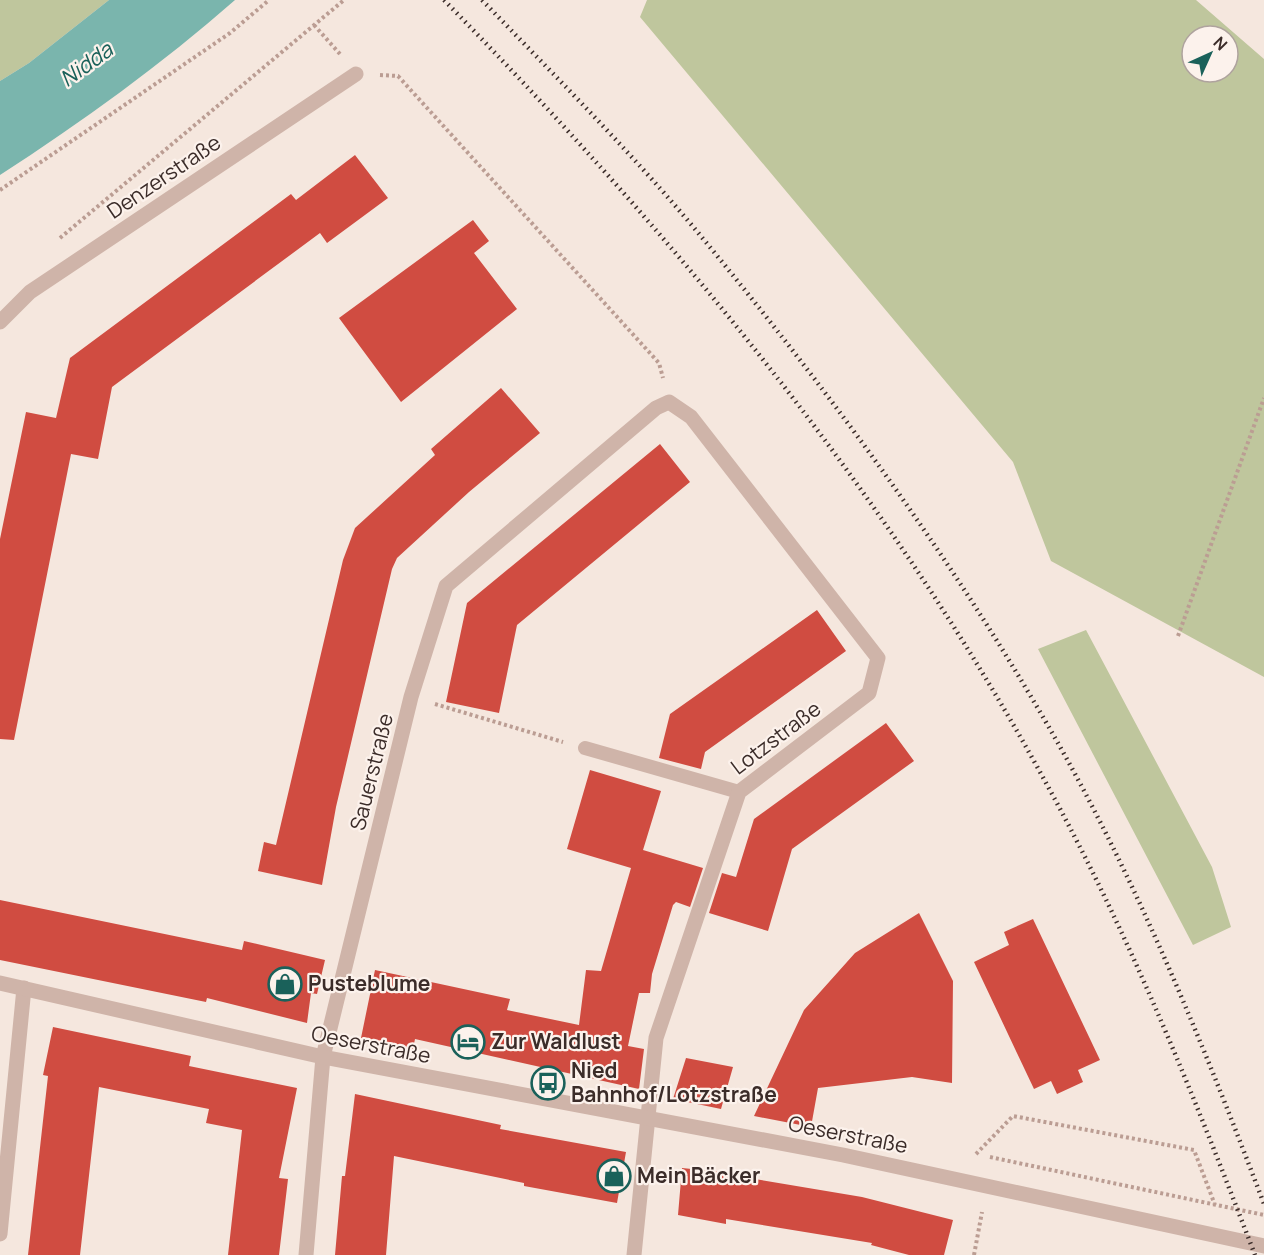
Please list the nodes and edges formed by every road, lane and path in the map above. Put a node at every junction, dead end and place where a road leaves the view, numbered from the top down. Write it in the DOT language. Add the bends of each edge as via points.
graph roads {
  1 [pos="269,0"];
  2 [pos="344,0"];
  3 [pos="314,24"];
  4 [pos="356,74"];
  5 [pos="0,190"];
  6 [pos="59,239"];
  7 [pos="0,322"];
  8 [pos="1264,398"];
  9 [pos="669,402"];
  10 [pos="1178,636"];
  11 [pos="411,698"];
  12 [pos="585,748"];
  13 [pos="739,792"];
  14 [pos="0,983"];
  15 [pos="24,988"];
  16 [pos="323,1057"];
  17 [pos="646,1119"];
  18 [pos="976,1154"];
  19 [pos="982,1211"];
  20 [pos="1218,1213"];
  21 [pos="0,1234"];
  22 [pos="1264,1246"];
  23 [pos="306,1255"];
  24 [pos="634,1255"];
  25 [pos="974,1255"];
  1 -- 5 [label="path" via="230,33"];
  2 -- 3 [label="path"];
  3 -- 4 [label="path"];
  3 -- 6 [label="path"];
  4 -- 7 [label="street, Denzerstraße" via="30,292"];
  4 -- 9 [label="path" via="398,76 659,363"];
  8 -- 10 [label="path"];
  9 -- 11 [label="street, Sauerstraße" via="656,408 446,586"];
  9 -- 13 [label="street, Lotzstraße" via="691,417 878,658 869,693"];
  11 -- 12 [label="path"];
  11 -- 16 [label="street, Sauerstraße"];
  12 -- 13 [label="lane"];
  13 -- 17 [label="street, Lotzstraße" via="656,1038"];
  14 -- 15 [label="street, Oeserstraße"];
  15 -- 16 [label="street, Oeserstraße"];
  15 -- 21 [label="street"];
  16 -- 17 [label="street, Oeserstraße"];
  16 -- 23 [label="street, Sauerstraße"];
  17 -- 22 [label="street, Oeserstraße" via="854,1157"];
  17 -- 24 [label="street, Lotzstraße"];
  18 -- 20 [label="path" via="1013,1116 1194,1150"];
  19 -- 25 [label="path"];
}
